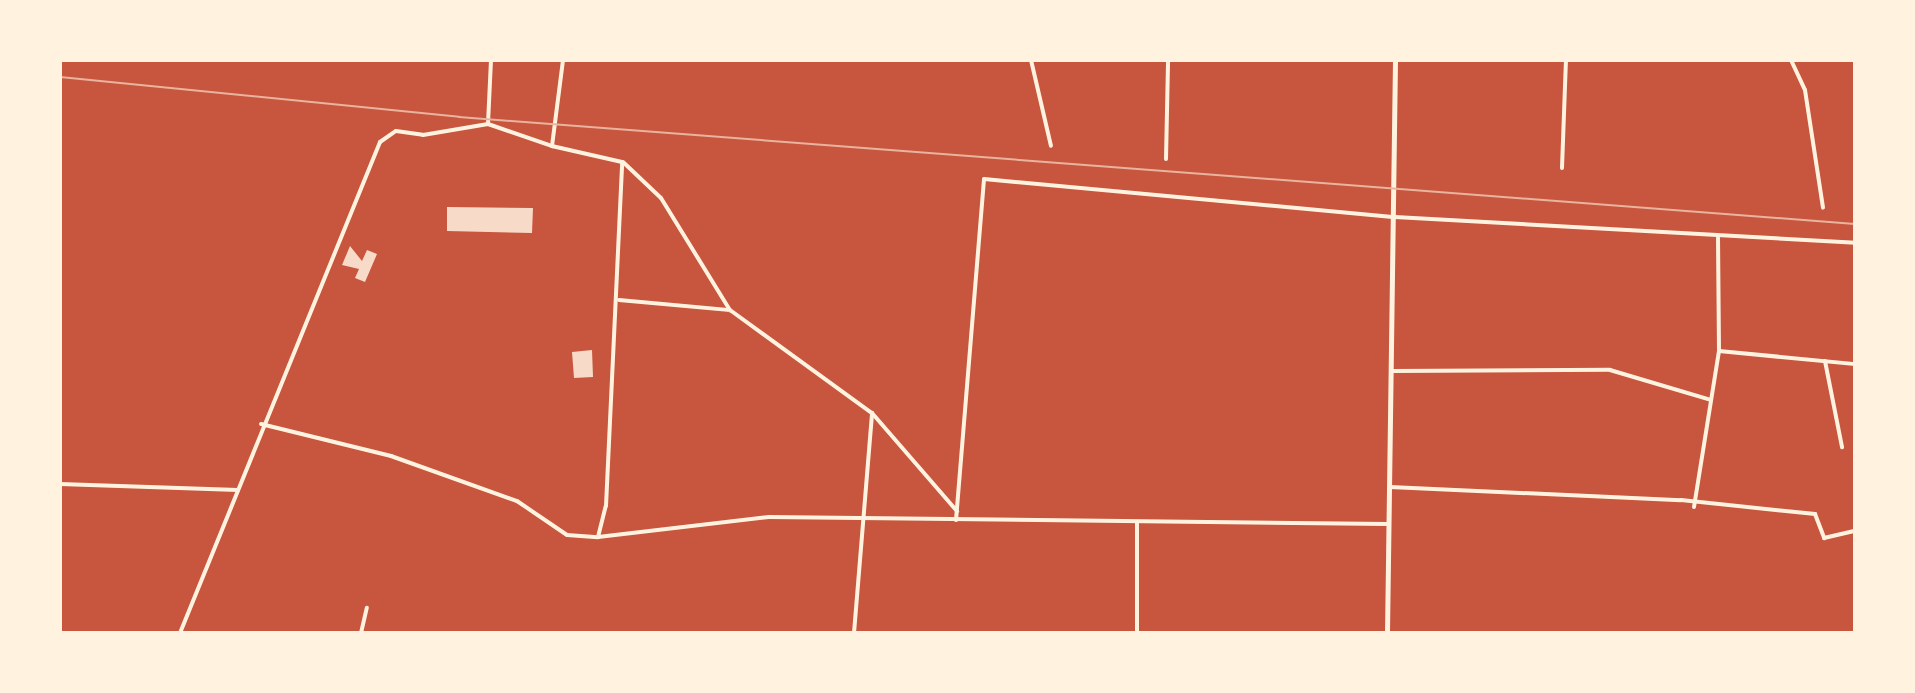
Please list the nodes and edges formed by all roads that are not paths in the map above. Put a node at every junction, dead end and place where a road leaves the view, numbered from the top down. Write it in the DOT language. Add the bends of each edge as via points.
graph roads {
  1 [pos="491,60"];
  2 [pos="563,60"];
  3 [pos="1031,60"];
  4 [pos="1168,60"];
  5 [pos="1395,60"];
  6 [pos="1566,60"];
  7 [pos="1791,60"];
  8 [pos="488,124"];
  9 [pos="552,146"];
  10 [pos="1051,146"];
  11 [pos="1166,159"];
  12 [pos="622,162"];
  13 [pos="1562,168"];
  14 [pos="1823,208"];
  15 [pos="1395,217"];
  16 [pos="1718,238"];
  17 [pos="1855,243"];
  18 [pos="619,300"];
  19 [pos="730,310"];
  20 [pos="1719,351"];
  21 [pos="1825,361"];
  22 [pos="1855,364"];
  23 [pos="1392,371"];
  24 [pos="1711,400"];
  25 [pos="872,413"];
  26 [pos="261,424"];
  27 [pos="1842,447"];
  28 [pos="60,484"];
  29 [pos="1389,487"];
  30 [pos="238,490"];
  31 [pos="1694,507"];
  32 [pos="957,511"];
  33 [pos="865,519"];
  34 [pos="956,520"];
  35 [pos="1137,522"];
  36 [pos="1388,524"];
  37 [pos="1855,531"];
  38 [pos="598,537"];
  39 [pos="367,608"];
  40 [pos="180,633"];
  41 [pos="361,633"];
  42 [pos="854,633"];
  43 [pos="1137,633"];
  44 [pos="1387,633"];
  1 -- 8 [label="street"];
  2 -- 9 [label="street"];
  3 -- 10 [label="street"];
  4 -- 11 [label="street"];
  5 -- 15 [label="street"];
  6 -- 13 [label="street"];
  7 -- 14 [label="street" via="1805,90"];
  8 -- 9 [label="street"];
  8 -- 26 [label="street" via="423,135 396,131 380,142"];
  9 -- 12 [label="street"];
  12 -- 18 [label="street"];
  12 -- 19 [label="street" via="661,198"];
  15 -- 16 [label="street"];
  15 -- 23 [label="street"];
  15 -- 32 [label="street" via="984,179"];
  16 -- 17 [label="street"];
  16 -- 20 [label="street"];
  18 -- 19 [label="street"];
  18 -- 38 [label="street" via="606,506"];
  19 -- 25 [label="street"];
  20 -- 21 [label="street"];
  20 -- 24 [label="street"];
  21 -- 22 [label="street"];
  21 -- 27 [label="street"];
  23 -- 24 [label="street" via="1610,370"];
  23 -- 29 [label="street"];
  24 -- 31 [label="street"];
  25 -- 32 [label="street"];
  25 -- 33 [label="street"];
  26 -- 30 [label="street"];
  26 -- 38 [label="street" via="391,456 517,501 567,535"];
  28 -- 30 [label="street"];
  29 -- 31 [label="street" via="1506,488"];
  29 -- 36 [label="street"];
  30 -- 40 [label="street"];
  31 -- 37 [label="street" via="1815,514 1824,538"];
  32 -- 34 [label="street"];
  33 -- 34 [label="street"];
  33 -- 38 [label="street" via="769,517"];
  33 -- 42 [label="street"];
  34 -- 35 [label="street"];
  35 -- 36 [label="street"];
  35 -- 43 [label="street"];
  36 -- 44 [label="street"];
  39 -- 41 [label="street"];
}
